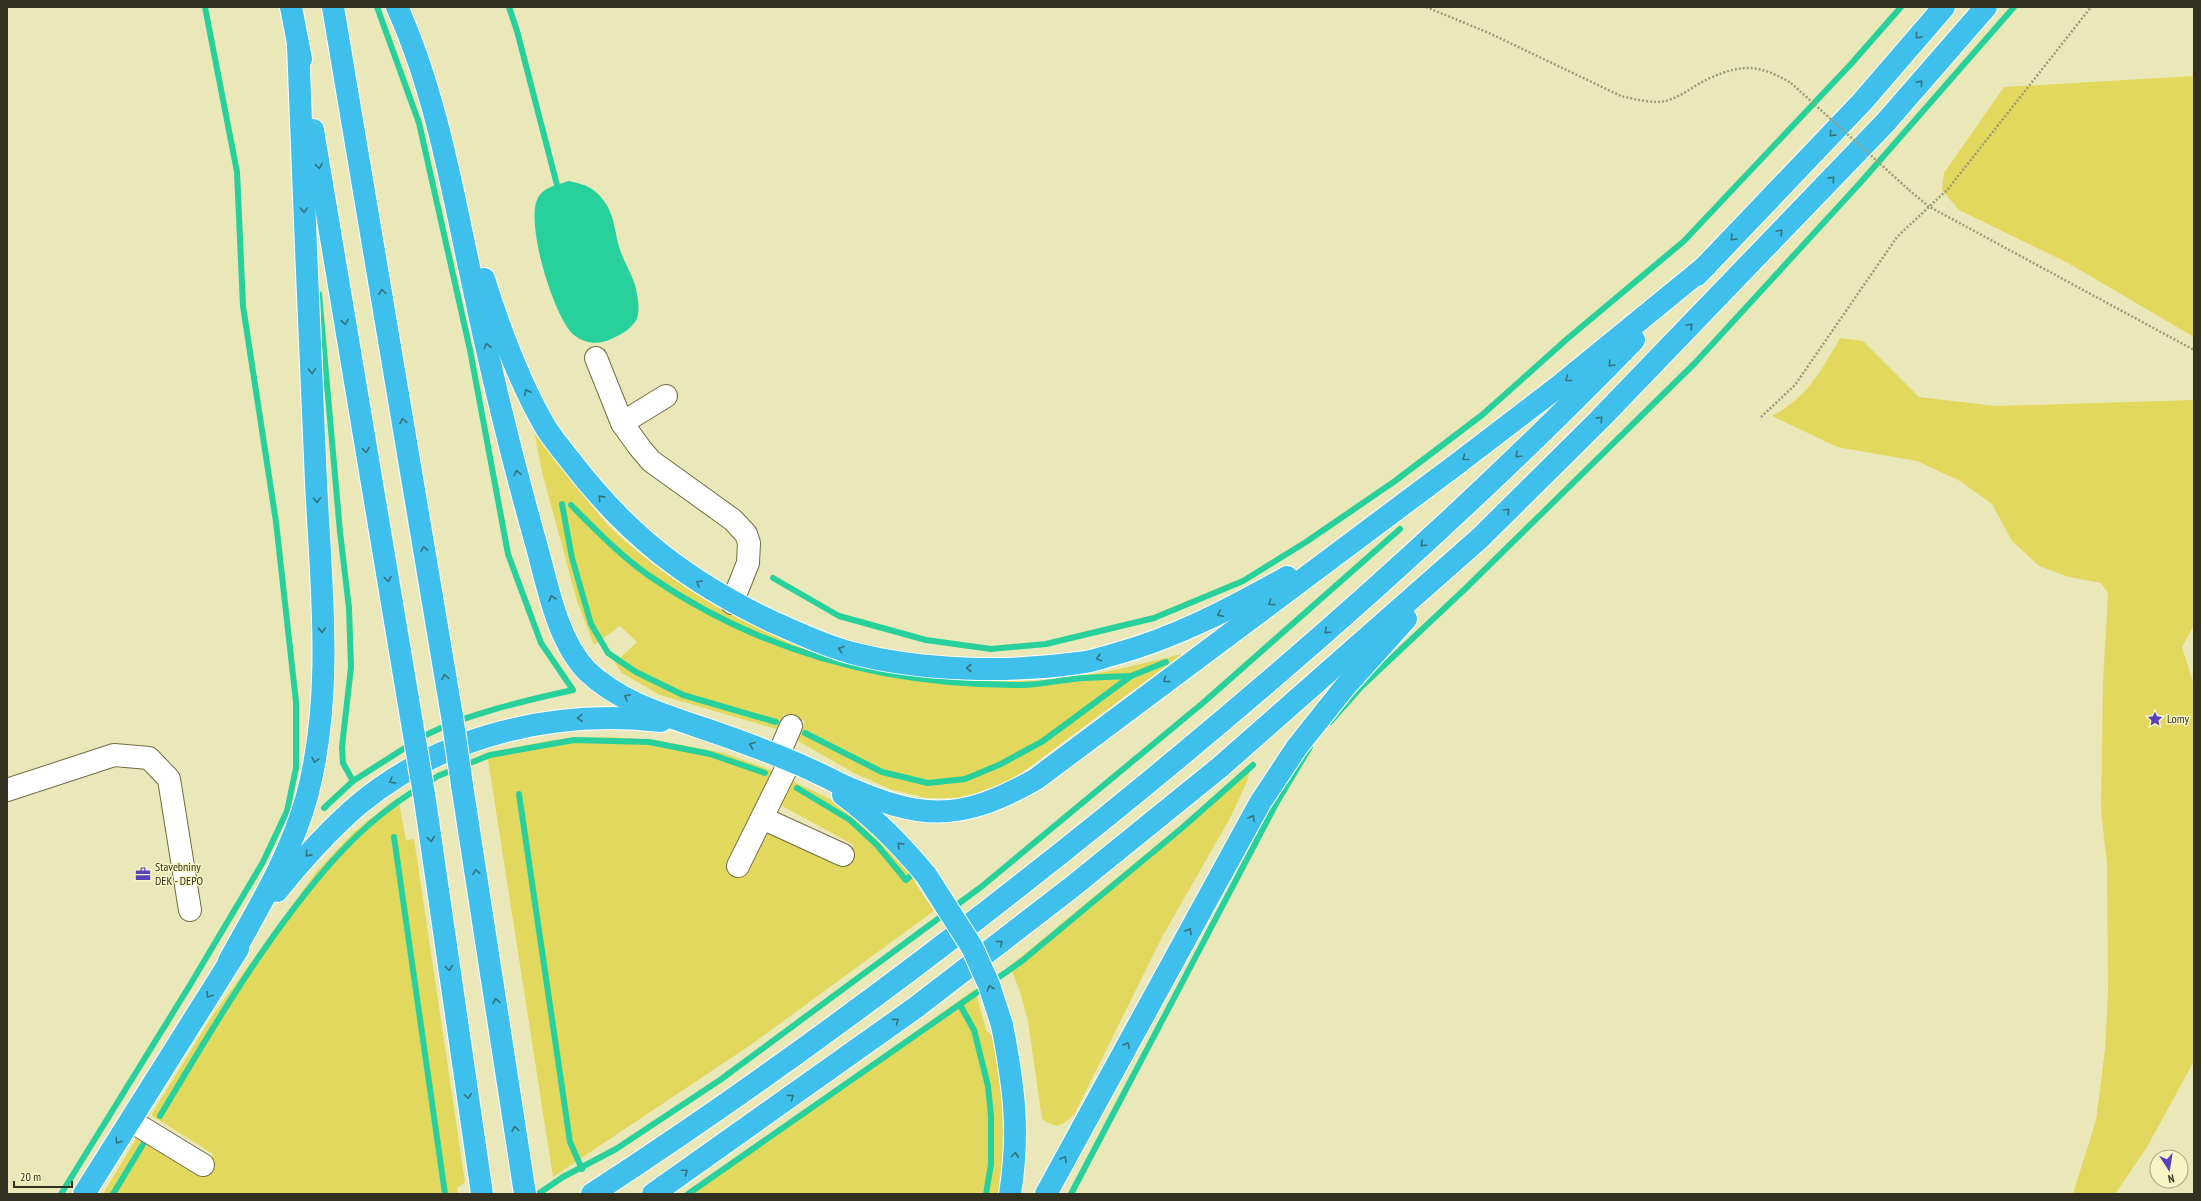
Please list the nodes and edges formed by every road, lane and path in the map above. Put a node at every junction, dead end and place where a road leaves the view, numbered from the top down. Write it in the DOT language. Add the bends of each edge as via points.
graph roads {
  1 [pos="291,7"];
  2 [pos="333,7"];
  3 [pos="397,7"];
  4 [pos="1426,7"];
  5 [pos="1944,7"];
  6 [pos="1986,7"];
  7 [pos="2091,7"];
  8 [pos="298,45"];
  9 [pos="446,160"];
  10 [pos="1928,206"];
  11 [pos="1706,266"];
  12 [pos="2194,350"];
  13 [pos="596,358"];
  14 [pos="666,396"];
  15 [pos="1761,417"];
  16 [pos="622,423"];
  17 [pos="1365,534"];
  18 [pos="1480,538"];
  19 [pos="732,603"];
  20 [pos="791,726"];
  21 [pos="702,728"];
  22 [pos="790,760"];
  23 [pos="7,790"];
  24 [pos="762,818"];
  25 [pos="843,854"];
  26 [pos="738,866"];
  27 [pos="190,910"];
  28 [pos="229,961"];
  29 [pos="131,1121"];
  30 [pos="204,1165"];
  31 [pos="84,1194"];
  32 [pos="482,1194"];
  33 [pos="525,1194"];
  34 [pos="592,1194"];
  35 [pos="652,1194"];
  36 [pos="1010,1194"];
  37 [pos="1046,1194"];
  1 -- 8 [label="highway"];
  33 -- 2 [label="highway, one-way, bridge" via="452,716"];
  3 -- 9 [label="highway" via="422,76"];
  4 -- 10 [label="path, bridge" via="1489,33 1621,96 1642,101 1668,101 1710,78 1750,66 1771,72 1791,83"];
  5 -- 11 [label="highway, one-way" via="1862,102"];
  18 -- 6 [label="highway, one-way" via="1599,420 1885,123"];
  7 -- 10 [label="path" via="1948,189"];
  8 -- 28 [label="highway, one-way" via="324,670 317,748 307,796 292,842"];
  8 -- 32 [label="highway, one-way, bridge" via="425,800"];
  19 -- 9 [label="highway, one-way" via="691,578 649,546 616,516 588,484 547,429 517,372 496,316"];
  21 -- 9 [label="highway, one-way" via="646,708 600,681 579,661 564,637 522,493 477,306"];
  10 -- 12 [label="path"];
  10 -- 15 [label="path" via="1897,237 1795,385"];
  11 -- 17 [label="highway, one-way" via="1559,386"];
  11 -- 34 [label="highway, one-way" via="1577,399 1456,513 1299,657 1200,741 902,978 769,1074"];
  13 -- 16 [label="lane"];
  14 -- 16 [label="lane"];
  16 -- 19 [label="lane" via="652,461 733,520 746,534 749,544 748,563"];
  17 -- 19 [label="highway, one-way" via="1223,613 1189,629 1147,646 1080,663 1022,668 963,668 906,663 852,653 802,635"];
  17 -- 22 [label="highway, one-way" via="1036,779 996,800 957,811 937,812 903,808 865,795"];
  35 -- 18 [label="highway, one-way" via="915,1008 1072,887 1220,768"];
  37 -- 18 [label="highway, one-way" via="1256,810 1297,747 1344,688"];
  20 -- 22 [label="lane"];
  22 -- 21 [label="highway, one-way"];
  21 -- 28 [label="highway, one-way" via="636,718 570,719 506,731 443,753 386,785 334,826 275,894"];
  22 -- 24 [label="lane"];
  36 -- 22 [label="highway, one-way, bridge" via="1016,1133 1012,1077 1002,1025 989,985 972,947 926,875 907,852 865,811"];
  23 -- 27 [label="lane" via="114,755 148,758 170,779"];
  24 -- 25 [label="lane"];
  24 -- 26 [label="lane"];
  28 -- 29 [label="highway, one-way"];
  29 -- 30 [label="lane"];
  29 -- 31 [label="highway, one-way"];
}
